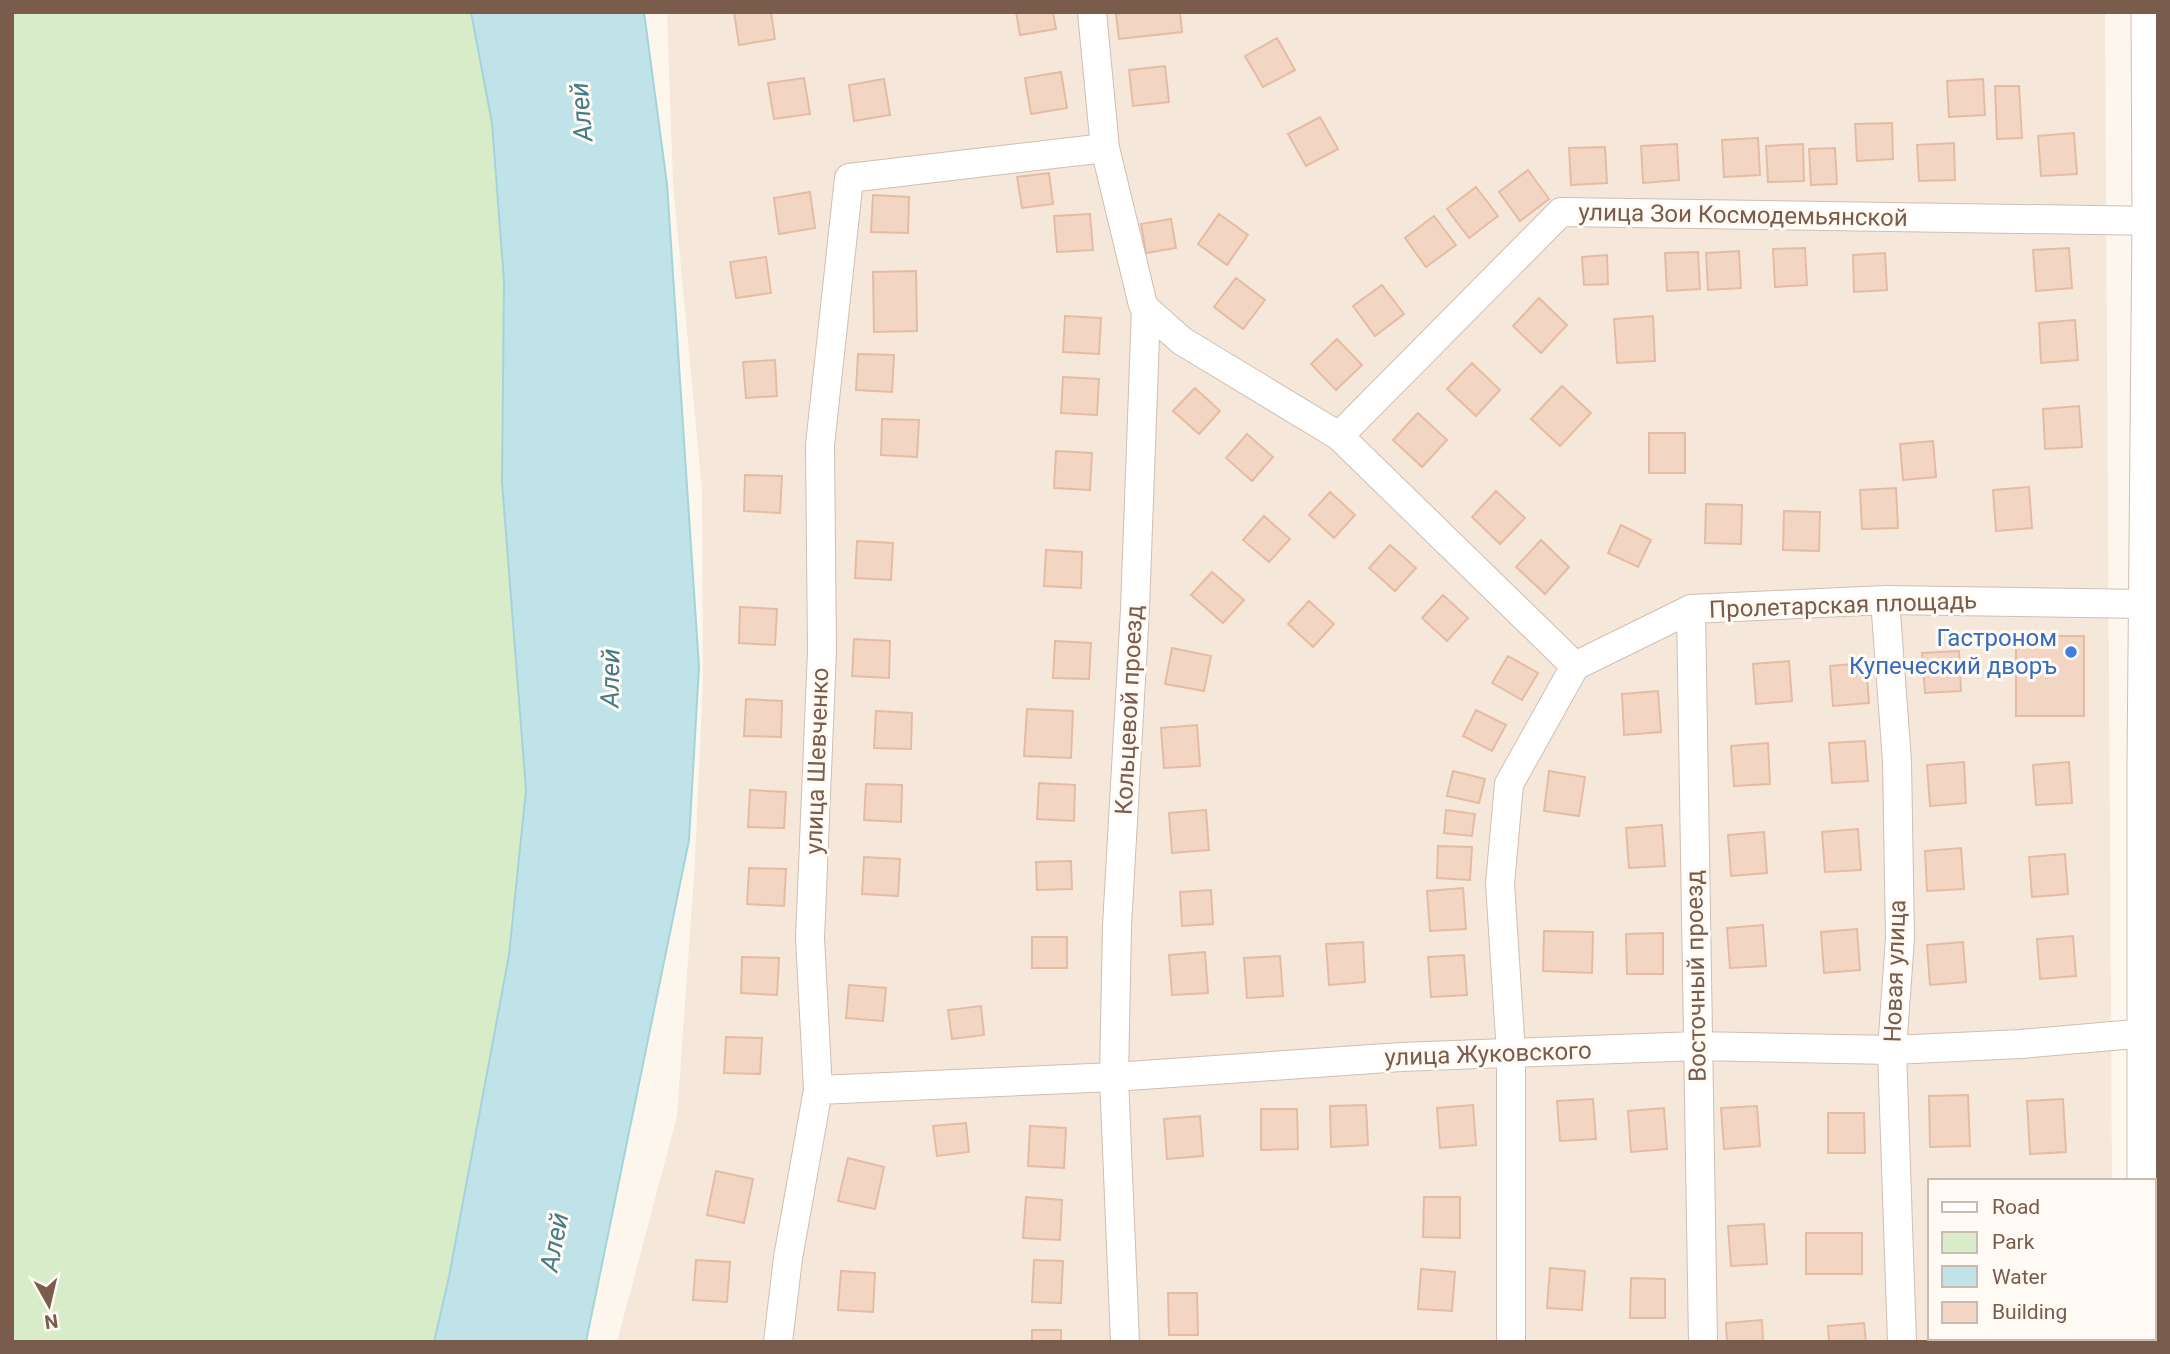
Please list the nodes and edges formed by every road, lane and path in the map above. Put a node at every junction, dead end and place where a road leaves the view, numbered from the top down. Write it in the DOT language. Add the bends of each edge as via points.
graph roads {
  1 [pos="1092,12"];
  2 [pos="2149,12"];
  3 [pos="1105,149"];
  4 [pos="2154,220"];
  5 [pos="1146,309"];
  6 [pos="1339,436"];
  7 [pos="2153,536"];
  8 [pos="1885,600"];
  9 [pos="2146,604"];
  10 [pos="1691,609"];
  11 [pos="1575,666"];
  12 [pos="2151,762"];
  13 [pos="2152,1033"];
  14 [pos="1697,1046"];
  15 [pos="1892,1050"];
  16 [pos="1511,1053"];
  17 [pos="1114,1077"];
  18 [pos="818,1090"];
  19 [pos="2145,1179"];
  20 [pos="778,1342"];
  21 [pos="1125,1342"];
  22 [pos="1511,1342"];
  23 [pos="1703,1342"];
  24 [pos="1902,1342"];
  1 -- 3 [label="street"];
  2 -- 4 [label="street"];
  3 -- 5 [label="street"];
  3 -- 18 [label="street, улица Шевченко" via="849,178 820,445 822,651 810,938"];
  4 -- 6 [label="street, улица Зои Космодемьянской" via="1561,212"];
  4 -- 7 [label="street"];
  5 -- 6 [label="street" via="1182,341"];
  5 -- 17 [label="street, Кольцевой проезд"];
  6 -- 11 [label="street"];
  7 -- 9 [label="street"];
  8 -- 9 [label="street, Пролетарская площадь"];
  8 -- 10 [label="street, Пролетарская площадь"];
  8 -- 15 [label="street, Новая улица" via="1897,761 1900,938"];
  9 -- 12 [label="street"];
  10 -- 11 [label="street, Пролетарская площадь"];
  10 -- 14 [label="street, Восточный проезд"];
  11 -- 16 [label="street" via="1509,784 1500,884"];
  12 -- 13 [label="street"];
  13 -- 15 [label="street, улица Жуковского"];
  13 -- 19 [label="street"];
  14 -- 15 [label="street, улица Жуковского"];
  14 -- 16 [label="street, улица Жуковского"];
  14 -- 23 [label="street, Восточный проезд"];
  15 -- 24 [label="street, Новая улица"];
  16 -- 17 [label="street, улица Жуковского"];
  16 -- 22 [label="street"];
  17 -- 18 [label="street, улица Жуковского"];
  17 -- 21 [label="street, Кольцевой проезд"];
  18 -- 20 [label="street, улица Шевченко"];
}
